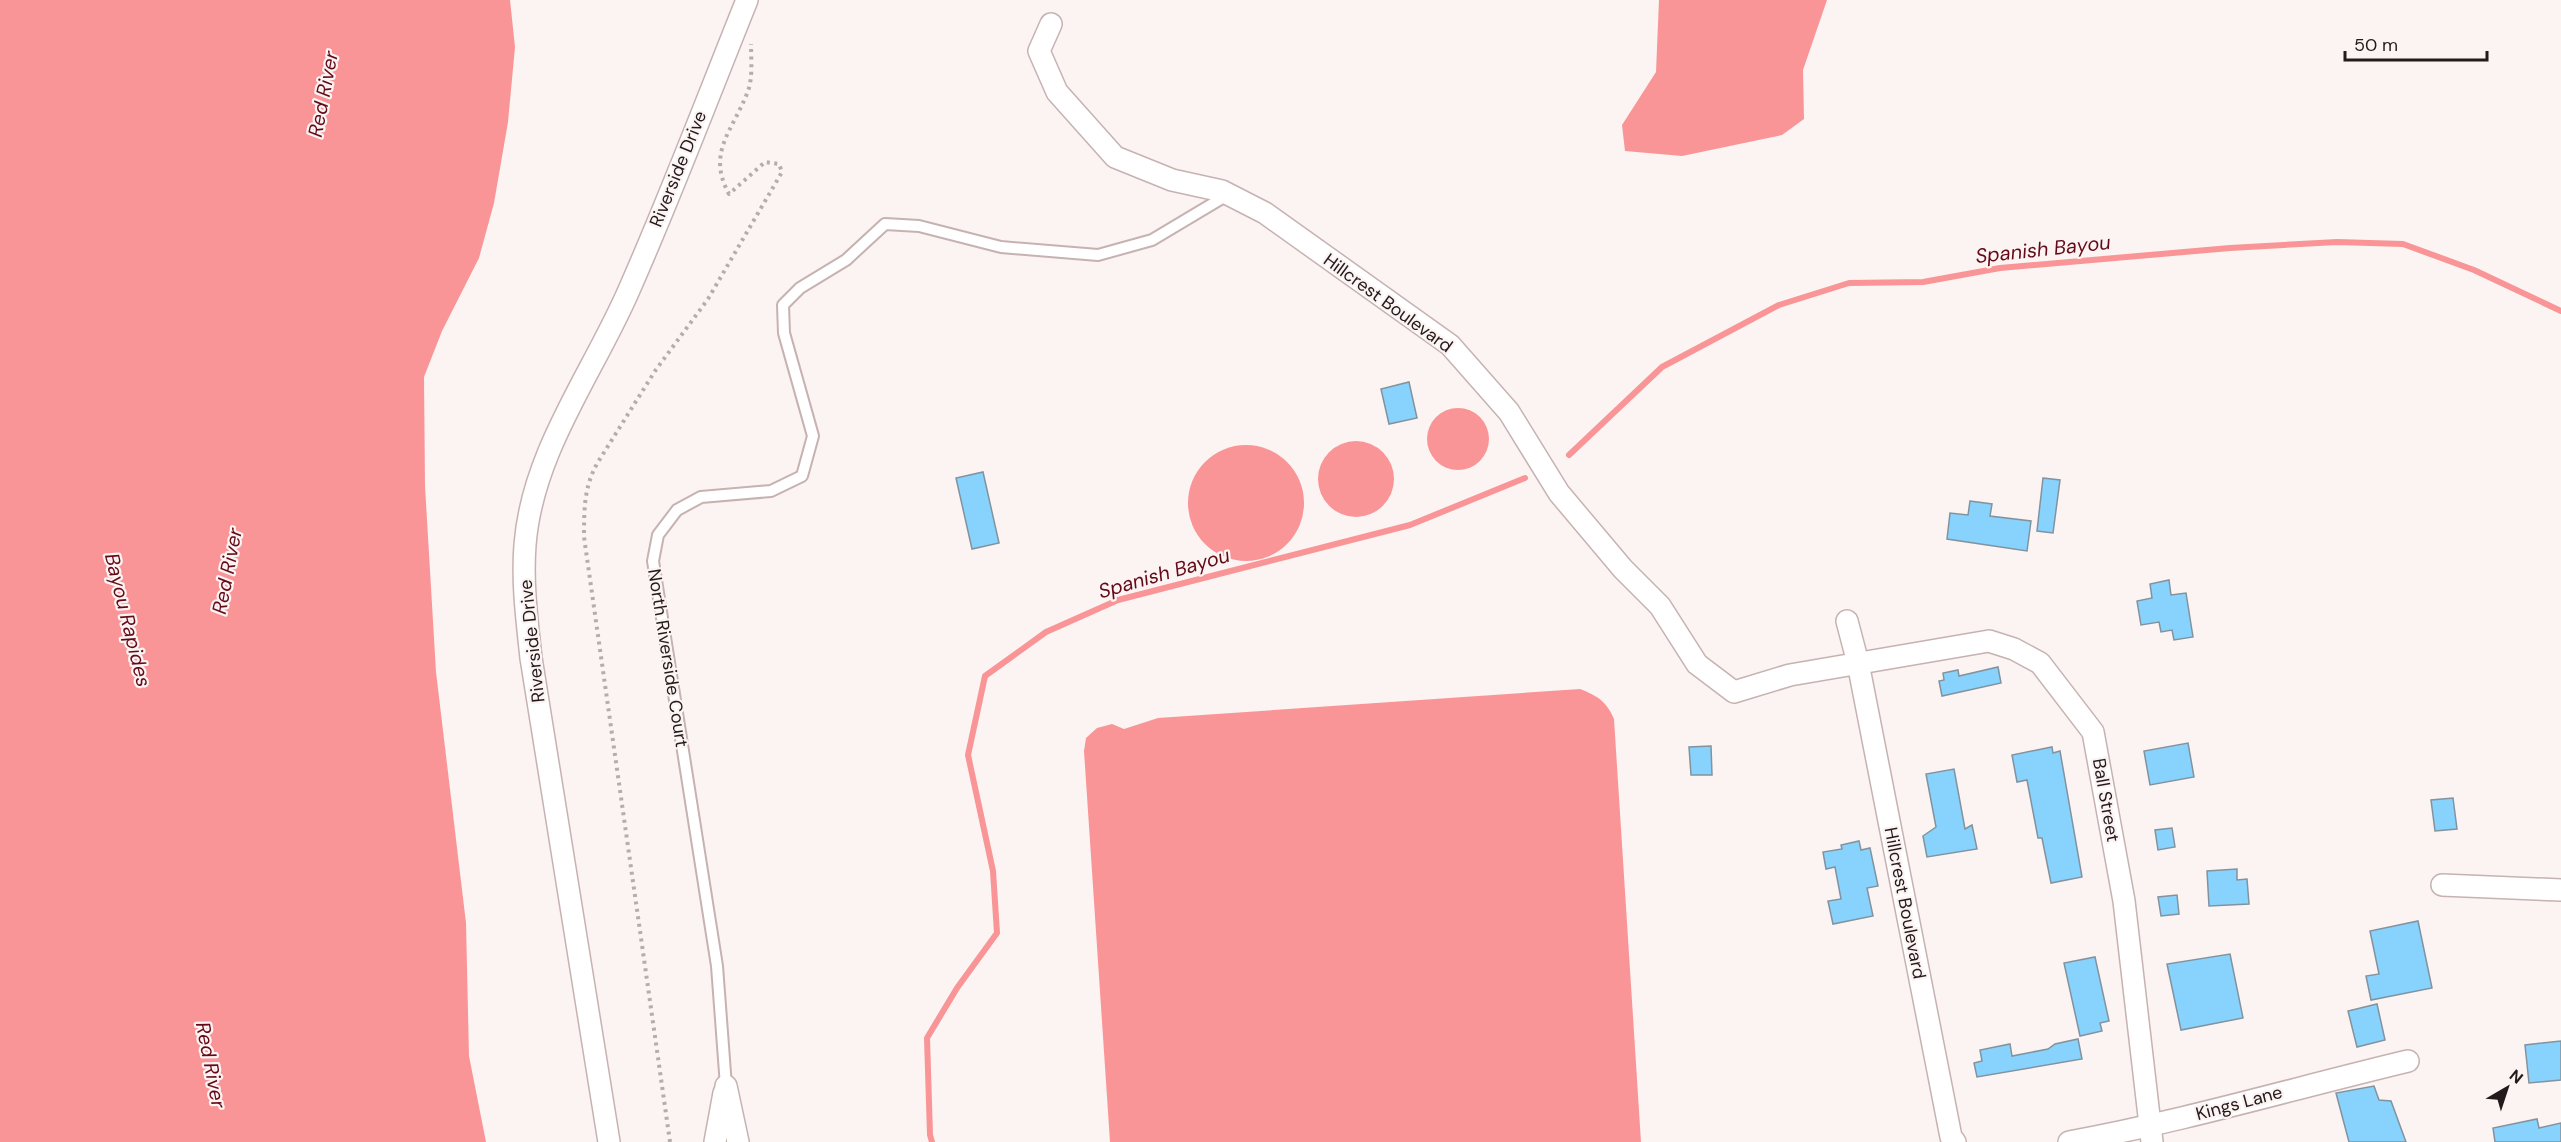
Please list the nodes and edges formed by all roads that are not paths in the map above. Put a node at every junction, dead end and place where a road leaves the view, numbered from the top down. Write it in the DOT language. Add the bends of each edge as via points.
graph roads {
  1 [pos="747,0"];
  2 [pos="1051,24"];
  3 [pos="1229,194"];
  4 [pos="1847,621"];
  5 [pos="1858,663"];
  6 [pos="2442,885"];
  7 [pos="2561,890"];
  8 [pos="2408,1061"];
  9 [pos="726,1086"];
  10 [pos="2151,1135"];
  11 [pos="609,1142"];
  12 [pos="715,1142"];
  13 [pos="738,1142"];
  14 [pos="1955,1142"];
  15 [pos="2069,1142"];
  1 -- 11 [label="street, Riverside Drive" via="629,290 546,459 525,543 524,598 531,658"];
  2 -- 3 [label="street, Hillcrest Boulevard" via="1039,51 1057,92 1115,156 1172,180"];
  3 -- 5 [label="street, Hillcrest Boulevard" via="1265,213 1450,345 1509,412 1558,493 1660,606 1697,664 1734,692 1790,675"];
  3 -- 9 [label="lane, North Riverside Court" via="1152,240 1098,255 1001,248 919,226 885,224 846,260 800,288 783,305 784,333 813,436 802,476 771,491 701,497 677,510 658,535 652,561 717,966"];
  4 -- 5 [label="street, Hillcrest Boulevard"];
  5 -- 10 [label="street, Ball Street" via="1989,641 2040,663 2093,732 2124,901"];
  5 -- 14 [label="street, Hillcrest Boulevard"];
  6 -- 7 [label="street"];
  8 -- 10 [label="street, Kings Lane" via="2273,1093"];
  9 -- 12 [label="street"];
  9 -- 13 [label="street, North Riverside Court"];
  10 -- 15 [label="street, Kings Lane"];
}
